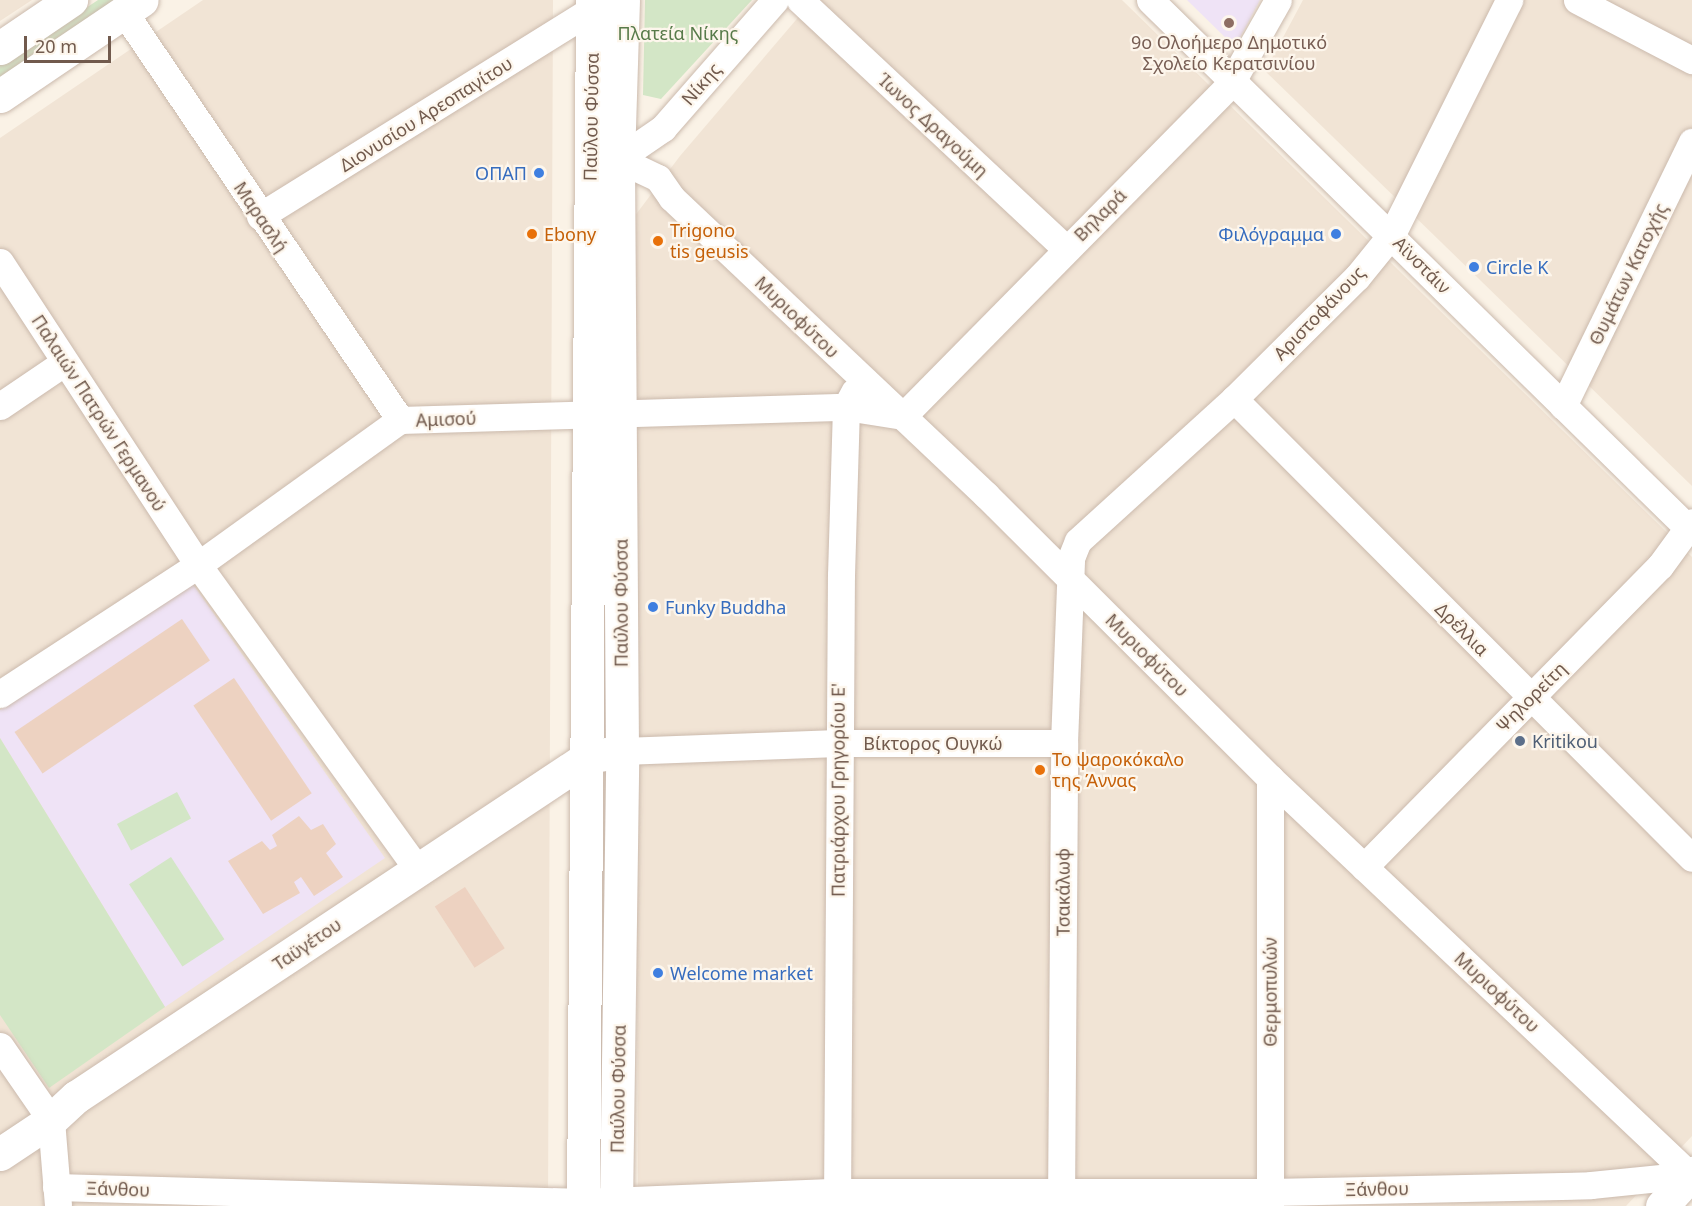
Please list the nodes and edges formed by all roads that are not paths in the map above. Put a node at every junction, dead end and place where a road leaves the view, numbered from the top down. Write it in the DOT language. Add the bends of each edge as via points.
graph roads {
  1 [pos="71,0"];
  2 [pos="624,0"];
  3 [pos="775,0"];
  4 [pos="800,0"];
  5 [pos="1150,0"];
  6 [pos="1278,0"];
  7 [pos="1509,0"];
  8 [pos="1577,0"];
  9 [pos="597,4"];
  10 [pos="133,6"];
  11 [pos="622,43"];
  12 [pos="0,48"];
  13 [pos="1692,60"];
  14 [pos="1231,83"];
  15 [pos="0,96"];
  16 [pos="1692,142"];
  17 [pos="604,159"];
  18 [pos="260,216"];
  19 [pos="1392,234"];
  20 [pos="1066,249"];
  21 [pos="0,262"];
  22 [pos="65,362"];
  23 [pos="861,378"];
  24 [pos="1234,399"];
  25 [pos="0,406"];
  26 [pos="1563,406"];
  27 [pos="846,407"];
  28 [pos="621,413"];
  29 [pos="588,414"];
  30 [pos="903,416"];
  31 [pos="400,420"];
  32 [pos="1691,528"];
  33 [pos="198,565"];
  34 [pos="1068,577"];
  35 [pos="0,694"];
  36 [pos="1530,698"];
  37 [pos="838,743"];
  38 [pos="1064,743"];
  39 [pos="622,751"];
  40 [pos="588,757"];
  41 [pos="1270,778"];
  42 [pos="1692,858"];
  43 [pos="1364,867"];
  44 [pos="418,870"];
  45 [pos="0,1046"];
  46 [pos="51,1120"];
  47 [pos="0,1154"];
  48 [pos="1691,1175"];
  49 [pos="57,1197"];
  50 [pos="837,1199"];
  51 [pos="1270,1199"];
  52 [pos="1061,1200"];
  53 [pos="363,1201"];
  54 [pos="616,1203"];
  55 [pos="583,1204"];
  56 [pos="1662,1206"];
  1 -- 12 [label="street"];
  2 -- 11 [label="street, Παύλου Φύσσα"];
  3 -- 17 [label="street, Νίκης" via="663,128"];
  4 -- 20 [label="street, Ίωνος Δραγούμη"];
  5 -- 14 [label="street, Αϊνστάιν"];
  6 -- 14 [label="street, Βηλαρά"];
  7 -- 19 [label="street, Αριστοφάνους"];
  8 -- 13 [label="street"];
  9 -- 11 [label="street"];
  9 -- 17 [label="street, Παύλου Φύσσα"];
  9 -- 18 [label="street, Διονυσίου Αρεοπαγίτου"];
  10 -- 15 [label="street"];
  10 -- 18 [label="street, Μαρασλή"];
  11 -- 17 [label="street, Παύλου Φύσσα"];
  14 -- 19 [label="street, Αϊνστάιν"];
  14 -- 20 [label="street, Βηλαρά"];
  16 -- 26 [label="street, Θυμάτων Κατοχής"];
  17 -- 23 [label="street, Μυριοφύτου" via="658,178 672,198"];
  17 -- 28 [label="street, Παύλου Φύσσα"];
  17 -- 29 [label="street, Παύλου Φύσσα"];
  18 -- 31 [label="street, Μαρασλή"];
  19 -- 24 [label="street, Αριστοφάνους" via="1357,277"];
  19 -- 26 [label="street, Αϊνστάιν"];
  20 -- 30 [label="street, Βηλαρά"];
  21 -- 22 [label="street, Παλαιών Πατρών Γερμανού"];
  22 -- 25 [label="street"];
  22 -- 33 [label="street, Παλαιών Πατρών Γερμανού"];
  23 -- 27 [label="street, Πατριάρχου Γρηγορίου Ε'"];
  23 -- 30 [label="street, Μυριοφύτου"];
  24 -- 34 [label="street, Αριστοφάνους" via="1078,541"];
  24 -- 36 [label="street, Δρέλλια"];
  26 -- 32 [label="street, Αϊνστάιν"];
  27 -- 28 [label="street, Αμισού"];
  27 -- 30 [label="street, Αμισού"];
  27 -- 37 [label="street, Πατριάρχου Γρηγορίου Ε'"];
  28 -- 29 [label="street, Αμισού"];
  28 -- 39 [label="street, Παύλου Φύσσα"];
  29 -- 31 [label="street, Αμισού"];
  29 -- 40 [label="street, Παύλου Φύσσα"];
  30 -- 34 [label="street, Μυριοφύτου"];
  31 -- 33 [label="street, Αμισού"];
  32 -- 36 [label="street, Ψηλορείτη" via="1660,566"];
  33 -- 35 [label="street, Αμισού"];
  33 -- 44 [label="street, Παλαιών Πατρών Γερμανού"];
  34 -- 38 [label="street, Τσακάλωφ"];
  34 -- 41 [label="street, Μυριοφύτου"];
  36 -- 42 [label="street, Δρέλλια"];
  36 -- 43 [label="street, Ψηλορείτη"];
  37 -- 38 [label="street, Βίκτορος Ουγκώ"];
  37 -- 39 [label="street, Βίκτορος Ουγκώ"];
  37 -- 50 [label="street, Πατριάρχου Γρηγορίου Ε'"];
  38 -- 52 [label="street, Τσακάλωφ"];
  39 -- 40 [label="street, Ταϋγέτου"];
  39 -- 54 [label="street, Παύλου Φύσσα"];
  40 -- 44 [label="street, Ταϋγέτου"];
  40 -- 55 [label="street, Παύλου Φύσσα"];
  41 -- 43 [label="street, Μυριοφύτου"];
  41 -- 51 [label="street, Θερμοπυλών"];
  43 -- 48 [label="street, Μυριοφύτου"];
  44 -- 46 [label="street, Ταϋγέτου" via="76,1097"];
  45 -- 46 [label="street"];
  46 -- 47 [label="street, Ταϋγέτου"];
  46 -- 49 [label="street"];
  48 -- 51 [label="street, Ξάνθου" via="1592,1185"];
  48 -- 56 [label="street"];
  49 -- 53 [label="street, Ξάνθου"];
  50 -- 52 [label="street, Ξάνθου"];
  50 -- 54 [label="street, Ξάνθου"];
  51 -- 52 [label="street, Ξάνθου"];
  53 -- 55 [label="street, Ξάνθου"];
  54 -- 55 [label="street, Ξάνθου"];
}
